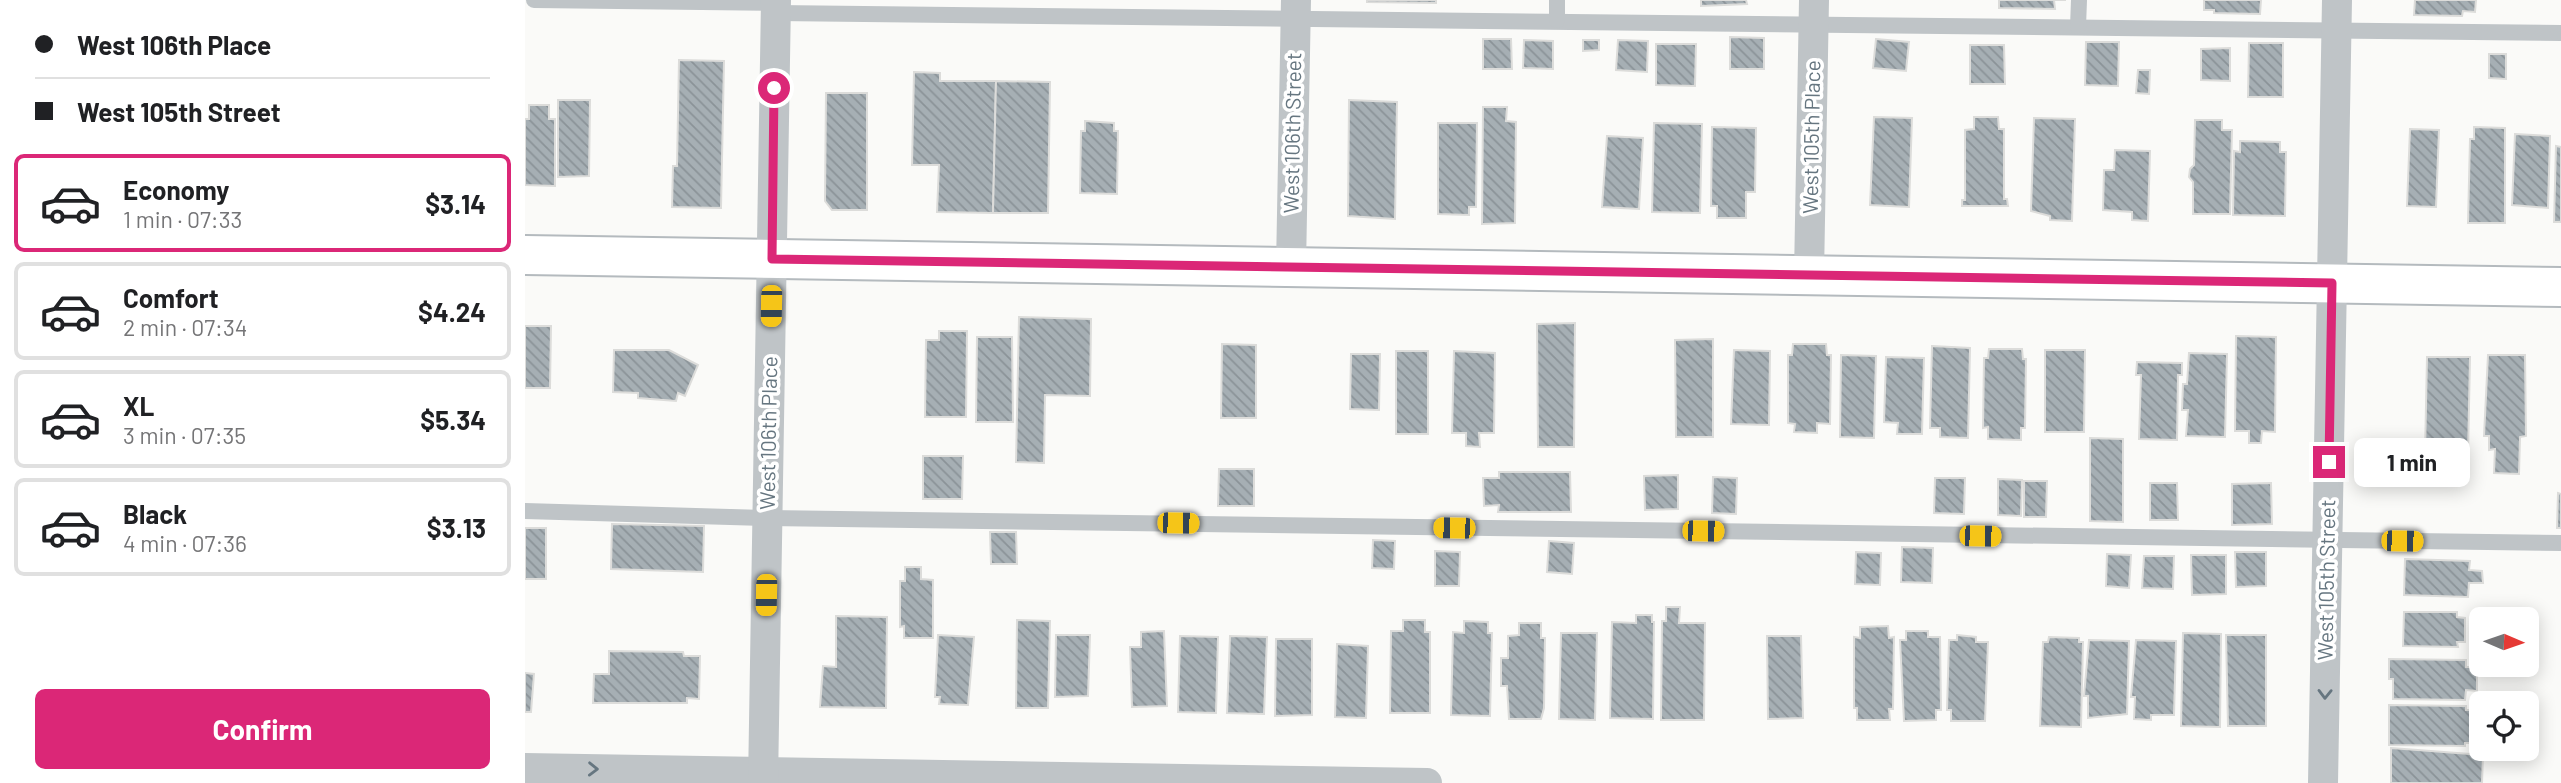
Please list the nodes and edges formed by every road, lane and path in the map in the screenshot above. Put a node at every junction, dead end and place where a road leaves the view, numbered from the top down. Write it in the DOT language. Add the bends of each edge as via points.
graph roads {
  1 [pos="534,0"];
  2 [pos="1557,0"];
  3 [pos="2079,0"];
  4 [pos="2337,0"];
  5 [pos="776,5"];
  6 [pos="1042,7"];
  7 [pos="1295,9"];
  8 [pos="1814,12"];
  9 [pos="1557,20"];
  10 [pos="2078,27"];
  11 [pos="2337,30"];
  12 [pos="2561,33"];
  13 [pos="525,255"];
  14 [pos="772,259"];
  15 [pos="1291,267"];
  16 [pos="1809,275"];
  17 [pos="2332,283"];
  18 [pos="2561,287"];
  19 [pos="525,511"];
  20 [pos="768,517"];
  21 [pos="2327,541"];
  22 [pos="2561,543"];
  23 [pos="525,768"];
  24 [pos="763,778"];
  25 [pos="1427,783"];
  26 [pos="2323,783"];
  1 -- 5 [label="lane"];
  2 -- 9 [label="lane"];
  3 -- 10 [label="lane"];
  4 -- 11 [label="street, West 105th Street"];
  5 -- 6 [label="lane"];
  5 -- 14 [label="street, West 106th Place"];
  6 -- 7 [label="lane"];
  7 -- 9 [label="lane"];
  7 -- 15 [label="street, West 106th Street"];
  8 -- 9 [label="lane"];
  8 -- 10 [label="lane"];
  8 -- 16 [label="street, West 105th Place"];
  10 -- 11 [label="lane"];
  11 -- 12 [label="lane"];
  11 -- 17 [label="street, West 105th Street"];
  13 -- 14 [label="street"];
  14 -- 15 [label="street"];
  14 -- 20 [label="street, West 106th Place"];
  15 -- 16 [label="street"];
  16 -- 17 [label="street"];
  17 -- 18 [label="street"];
  17 -- 21 [label="street, West 105th Street"];
  19 -- 20 [label="lane"];
  20 -- 21 [label="lane"];
  20 -- 24 [label="street, West 106th Place"];
  21 -- 22 [label="lane"];
  21 -- 26 [label="street, West 105th Street, one-way"];
  23 -- 24 [label="street, one-way"];
  24 -- 25 [label="street"];
}
